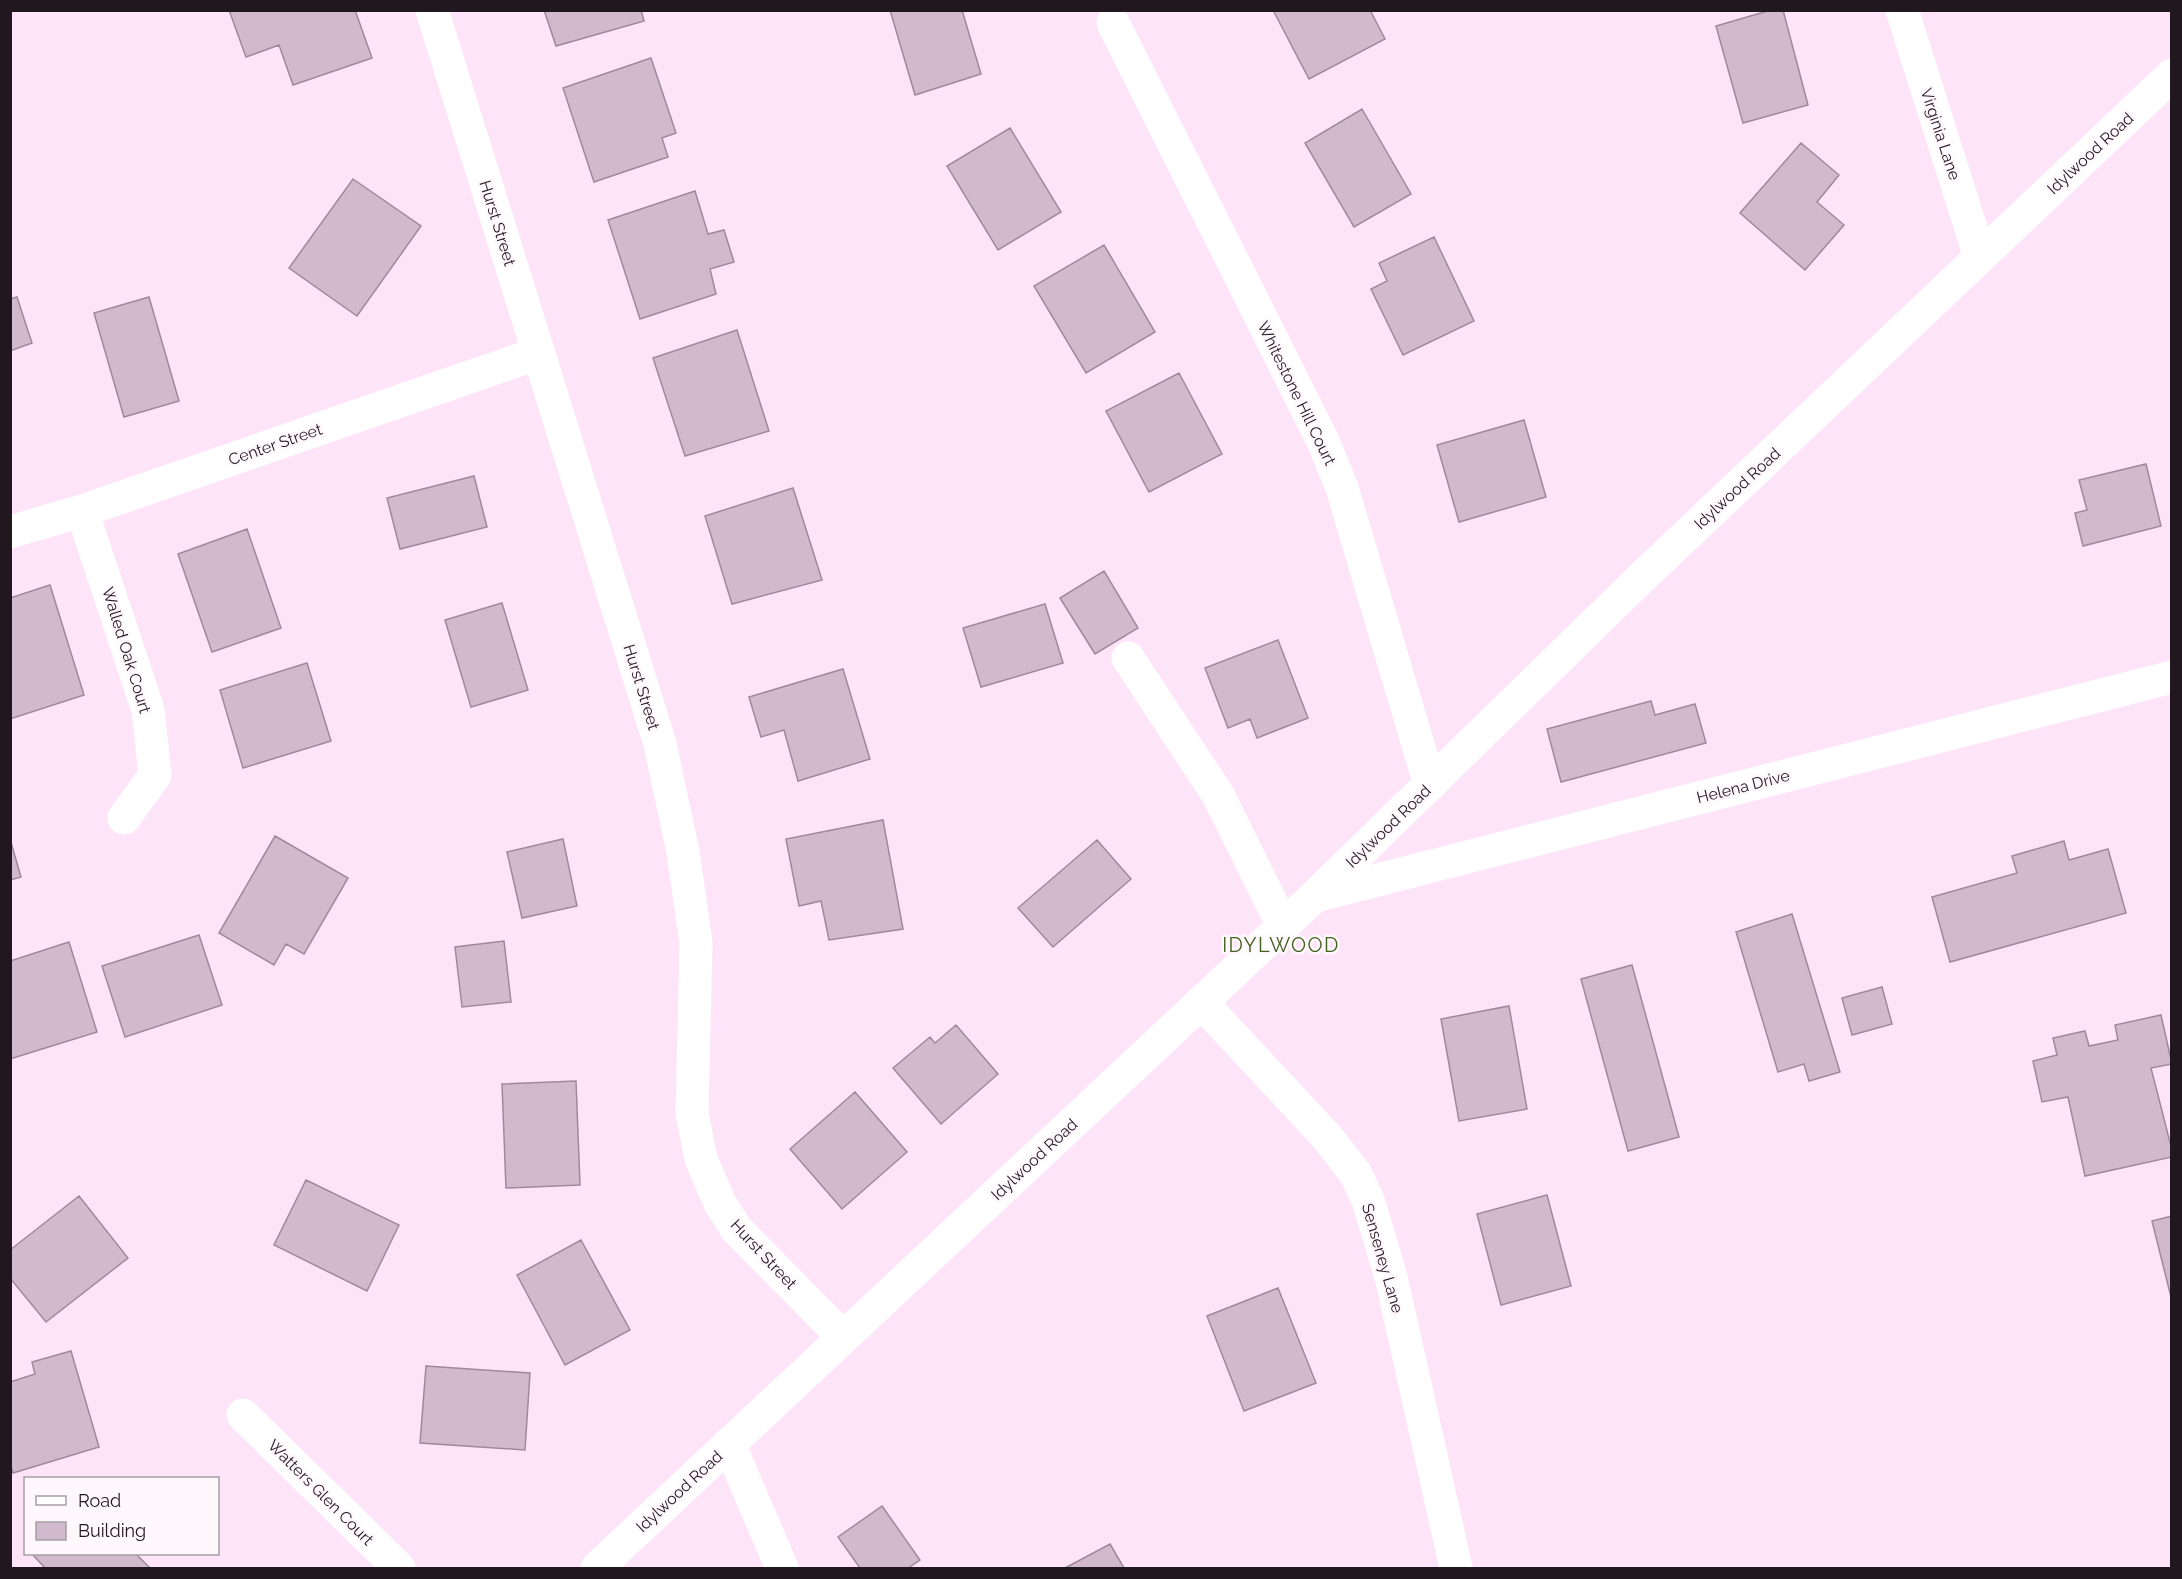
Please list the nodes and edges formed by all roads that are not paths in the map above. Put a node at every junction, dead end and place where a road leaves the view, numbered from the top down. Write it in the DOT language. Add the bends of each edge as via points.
graph roads {
  1 [pos="432,10"];
  2 [pos="1902,10"];
  3 [pos="1113,23"];
  4 [pos="2172,75"];
  5 [pos="1980,257"];
  6 [pos="539,353"];
  7 [pos="82,512"];
  8 [pos="10,532"];
  9 [pos="1128,657"];
  10 [pos="2172,676"];
  11 [pos="1430,785"];
  12 [pos="123,818"];
  13 [pos="1315,896"];
  14 [pos="1283,926"];
  15 [pos="1202,1002"];
  16 [pos="843,1337"];
  17 [pos="243,1415"];
  18 [pos="729,1444"];
  19 [pos="399,1569"];
  20 [pos="597,1569"];
  21 [pos="782,1569"];
  22 [pos="1456,1569"];
  1 -- 6 [label="street, Hurst Street"];
  2 -- 5 [label="street, Virginia Lane"];
  3 -- 11 [label="street, Whitestone Hill Court" via="1342,488"];
  4 -- 5 [label="street, Idylwood Road"];
  5 -- 11 [label="street, Idylwood Road"];
  6 -- 7 [label="street, Center Street"];
  6 -- 16 [label="street, Hurst Street" via="660,744 683,852 696,943 692,1113 701,1159 737,1230"];
  7 -- 8 [label="street, Center Street"];
  7 -- 12 [label="street, Walled Oak Court" via="148,710 155,776"];
  9 -- 14 [label="street" via="1218,795"];
  10 -- 13 [label="street, Helena Drive"];
  11 -- 13 [label="street, Idylwood Road"];
  13 -- 14 [label="street, Idylwood Road"];
  14 -- 15 [label="street, Idylwood Road"];
  15 -- 16 [label="street, Idylwood Road"];
  15 -- 22 [label="street, Senseney Lane" via="1327,1137 1368,1200 1390,1277"];
  16 -- 18 [label="street, Idylwood Road"];
  17 -- 19 [label="street, Watters Glen Court"];
  18 -- 20 [label="street, Idylwood Road"];
  18 -- 21 [label="street"];
}
